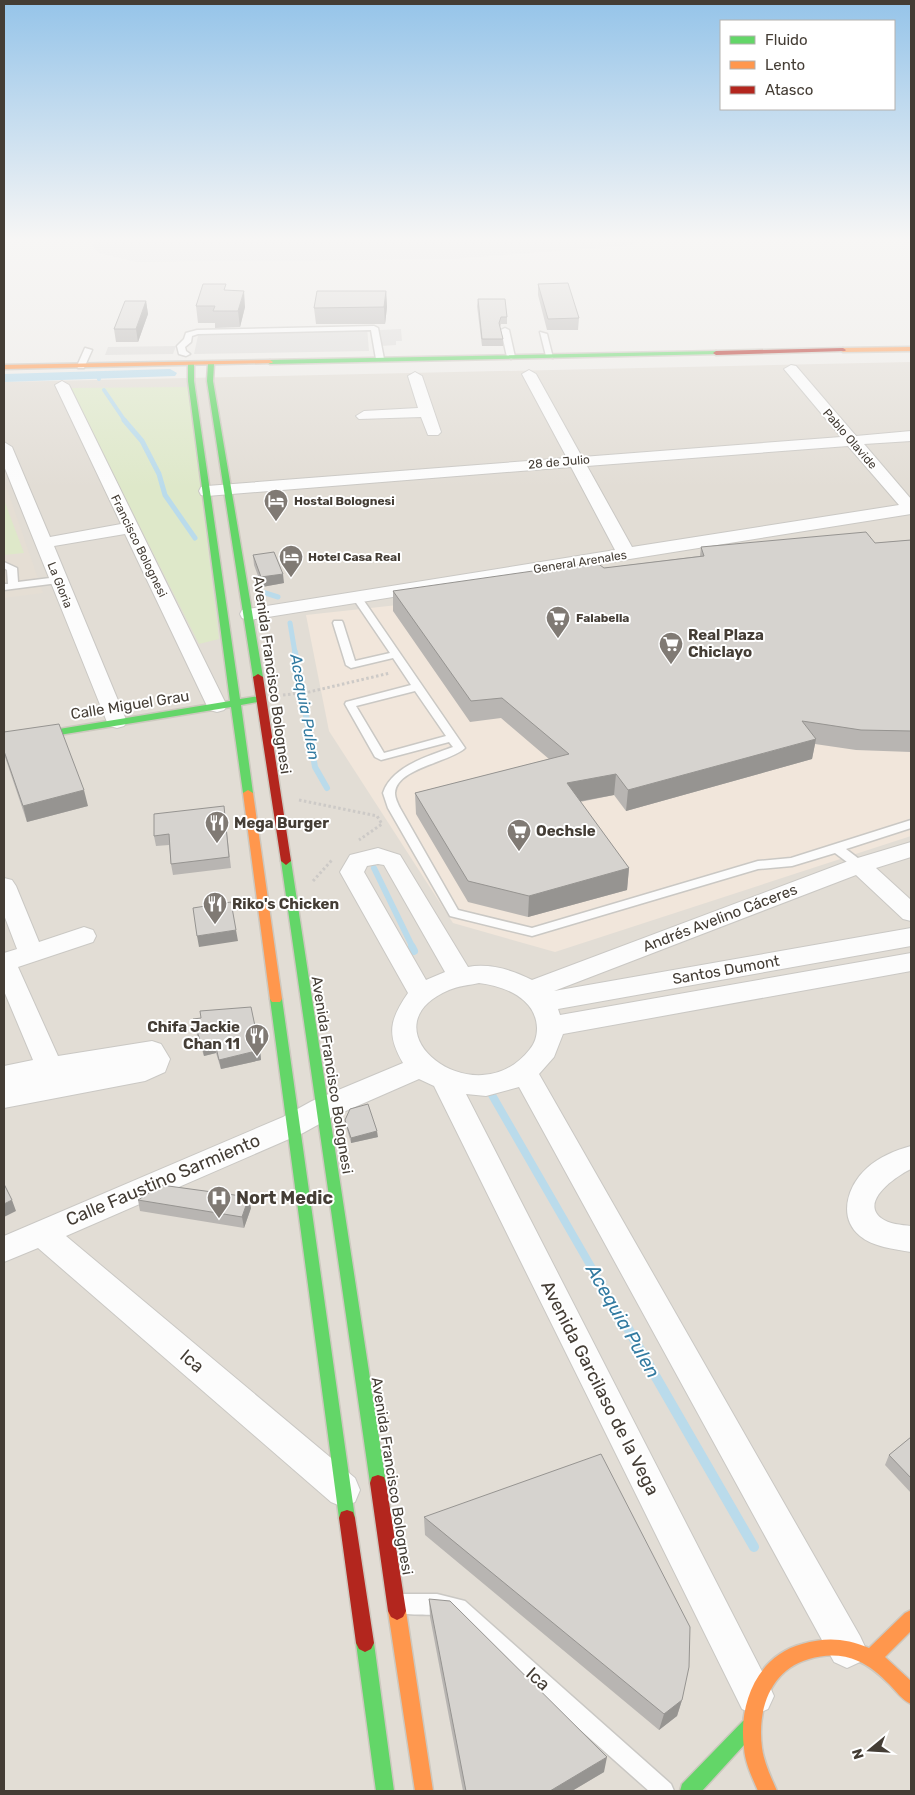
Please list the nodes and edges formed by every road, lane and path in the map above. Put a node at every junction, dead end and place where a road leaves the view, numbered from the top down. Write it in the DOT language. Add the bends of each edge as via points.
graph roads {
  1 [pos="505,330"];
  2 [pos="543,334"];
  3 [pos="911,349"];
  4 [pos="88,350"];
  5 [pos="550,356"];
  6 [pos="511,357"];
  7 [pos="380,359"];
  8 [pos="188,361"];
  9 [pos="211,364"];
  10 [pos="81,366"];
  11 [pos="4,367"];
  12 [pos="809,369"];
  13 [pos="786,370"];
  14 [pos="529,374"];
  15 [pos="415,376"];
  16 [pos="187,381"];
  17 [pos="214,381"];
  18 [pos="62,384"];
  19 [pos="427,412"];
  20 [pos="364,416"];
  21 [pos="433,432"];
  22 [pos="911,436"];
  23 [pos="850,441"];
  24 [pos="4,447"];
  25 [pos="575,461"];
  26 [pos="229,489"];
  27 [pos="207,491"];
  28 [pos="911,509"];
  29 [pos="130,528"];
  30 [pos="43,543"];
  31 [pos="627,555"];
  32 [pos="4,565"];
  33 [pos="58,580"];
  34 [pos="9,586"];
  35 [pos="357,597"];
  36 [pos="249,614"];
  37 [pos="338,623"];
  38 [pos="395,655"];
  39 [pos="405,669"];
  40 [pos="417,687"];
  41 [pos="283,695"];
  42 [pos="260,699"];
  43 [pos="235,703"];
  44 [pos="217,706"];
  45 [pos="117,722"];
  46 [pos="452,738"];
  47 [pos="4,741"];
  48 [pos="276,802"];
  49 [pos="382,824"];
  50 [pos="911,824"];
  51 [pos="838,849"];
  52 [pos="911,849"];
  53 [pos="860,866"];
  54 [pos="5,890"];
  55 [pos="911,913"];
  56 [pos="84,936"];
  57 [pos="911,937"];
  58 [pos="31,953"];
  59 [pos="4,962"];
  60 [pos="911,962"];
  61 [pos="460,975"];
  62 [pos="420,992"];
  63 [pos="535,997"];
  64 [pos="550,1027"];
  65 [pos="405,1043"];
  66 [pos="50,1068"];
  67 [pos="433,1073"];
  68 [pos="525,1073"];
  69 [pos="4,1076"];
  70 [pos="4,1097"];
  71 [pos="322,1109"];
  72 [pos="293,1125"];
  73 [pos="911,1157"];
  74 [pos="41,1232"];
  75 [pos="911,1239"];
  76 [pos="4,1249"];
  77 [pos="343,1490"];
  78 [pos="396,1604"];
  79 [pos="911,1619"];
  80 [pos="859,1653"];
  81 [pos="911,1695"];
  82 [pos="755,1696"];
  83 [pos="750,1727"];
  84 [pos="385,1791"];
  85 [pos="424,1791"];
  86 [pos="664,1791"];
  87 [pos="690,1791"];
  88 [pos="768,1791"];
  1 -- 6 [label="lane"];
  2 -- 5 [label="lane"];
  3 -- 5 [label="main road"];
  4 -- 10 [label="lane"];
  5 -- 6 [label="main road"];
  6 -- 7 [label="main road"];
  7 -- 8 [label="lane" via="374,328 197,332 189,335 192,347"];
  7 -- 9 [label="main road"];
  8 -- 9 [label="main road"];
  8 -- 10 [label="main road"];
  8 -- 16 [label="main road"];
  9 -- 17 [label="main road, Avenida Francisco Bolognesi"];
  10 -- 11 [label="main road"];
  12 -- 13 [label="main road"];
  13 -- 23 [label="street, Pablo Olavide"];
  14 -- 25 [label="street"];
  15 -- 19 [label="street"];
  16 -- 17 [label="main road"];
  16 -- 27 [label="main road"];
  17 -- 26 [label="main road, Avenida Francisco Bolognesi"];
  18 -- 29 [label="street, Francisco Bolognesi"];
  19 -- 20 [label="street"];
  19 -- 21 [label="street"];
  22 -- 23 [label="street, 28 de Julio"];
  23 -- 25 [label="street, 28 de Julio"];
  23 -- 28 [label="street, Pablo Olavide"];
  24 -- 30 [label="street, La Gloria"];
  25 -- 26 [label="street, 28 de Julio"];
  25 -- 31 [label="street"];
  26 -- 27 [label="street, 28 de Julio"];
  26 -- 36 [label="main road, Avenida Francisco Bolognesi"];
  27 -- 43 [label="main road"];
  28 -- 31 [label="street, General Arenales"];
  29 -- 30 [label="street"];
  29 -- 44 [label="street, Francisco Bolognesi"];
  30 -- 33 [label="street, La Gloria"];
  31 -- 35 [label="street, General Arenales"];
  32 -- 34 [label="lane" via="12,568"];
  33 -- 34 [label="lane"];
  33 -- 45 [label="street, La Gloria"];
  35 -- 36 [label="street, General Arenales"];
  35 -- 38 [label="lane"];
  36 -- 42 [label="main road, Avenida Francisco Bolognesi"];
  37 -- 38 [label="lane" via="351,665"];
  38 -- 39 [label="lane"];
  39 -- 40 [label="lane"];
  39 -- 41 [label="path"];
  40 -- 46 [label="lane"];
  40 -- 46 [label="lane" via="350,704 380,757"];
  42 -- 43 [label="main road, Calle Miguel Grau"];
  42 -- 48 [label="main road, Avenida Francisco Bolognesi"];
  43 -- 44 [label="main road, Calle Miguel Grau"];
  43 -- 72 [label="main road"];
  44 -- 45 [label="main road, Calle Miguel Grau"];
  45 -- 47 [label="main road, Calle Miguel Grau"];
  46 -- 51 [label="lane" via="459,748 404,773 395,779 389,792 394,808 454,913 532,932 758,865 792,862"];
  48 -- 49 [label="path" via="298,800 352,810 377,816"];
  48 -- 71 [label="main road, Avenida Francisco Bolognesi"];
  50 -- 51 [label="lane"];
  51 -- 53 [label="lane"];
  52 -- 53 [label="street, Andrés Avelino Cáceres"];
  53 -- 55 [label="street"];
  53 -- 63 [label="street, Andrés Avelino Cáceres"];
  54 -- 58 [label="street"];
  56 -- 58 [label="street"];
  57 -- 63 [label="street, Santos Dumont"];
  58 -- 59 [label="street"];
  59 -- 66 [label="street"];
  60 -- 64 [label="street, Santos Dumont"];
  61 -- 62 [label="street"];
  61 -- 62 [label="street" via="392,860 378,856 358,860 352,872"];
  61 -- 63 [label="street" via="497,976 514,982"];
  62 -- 65 [label="street" via="405,1016"];
  63 -- 64 [label="street" via="548,1014"];
  64 -- 68 [label="street" via="549,1044 540,1060"];
  65 -- 67 [label="street" via="411,1055"];
  65 -- 71 [label="street, Calle Faustino Sarmiento" via="381,1071"];
  66 -- 69 [label="street"];
  66 -- 70 [label="street" via="143,1051 152,1051 157,1059 156,1065 145,1071"];
  67 -- 68 [label="street" via="466,1085 507,1081"];
  67 -- 71 [label="street, Calle Faustino Sarmiento"];
  67 -- 82 [label="street, Avenida Garcilaso de la Vega"];
  68 -- 80 [label="street"];
  71 -- 72 [label="street, Calle Faustino Sarmiento"];
  71 -- 78 [label="main road, Avenida Francisco Bolognesi"];
  72 -- 74 [label="street, Calle Faustino Sarmiento"];
  72 -- 77 [label="main road"];
  73 -- 75 [label="street" via="875,1178 861,1197 860,1208 864,1221 876,1232"];
  74 -- 76 [label="street, Calle Faustino Sarmiento"];
  74 -- 77 [label="street, Ica"];
  77 -- 84 [label="main road"];
  78 -- 85 [label="main road, Avenida Francisco Bolognesi"];
  78 -- 86 [label="lane, Ica" via="438,1604 458,1608"];
  79 -- 80 [label="main road"];
  80 -- 81 [label="main road" via="896,1677"];
  80 -- 82 [label="main road" via="818,1646 792,1654 770,1670"];
  82 -- 83 [label="main road"];
  83 -- 87 [label="main road"];
  83 -- 88 [label="main road" via="752,1755"];
}
